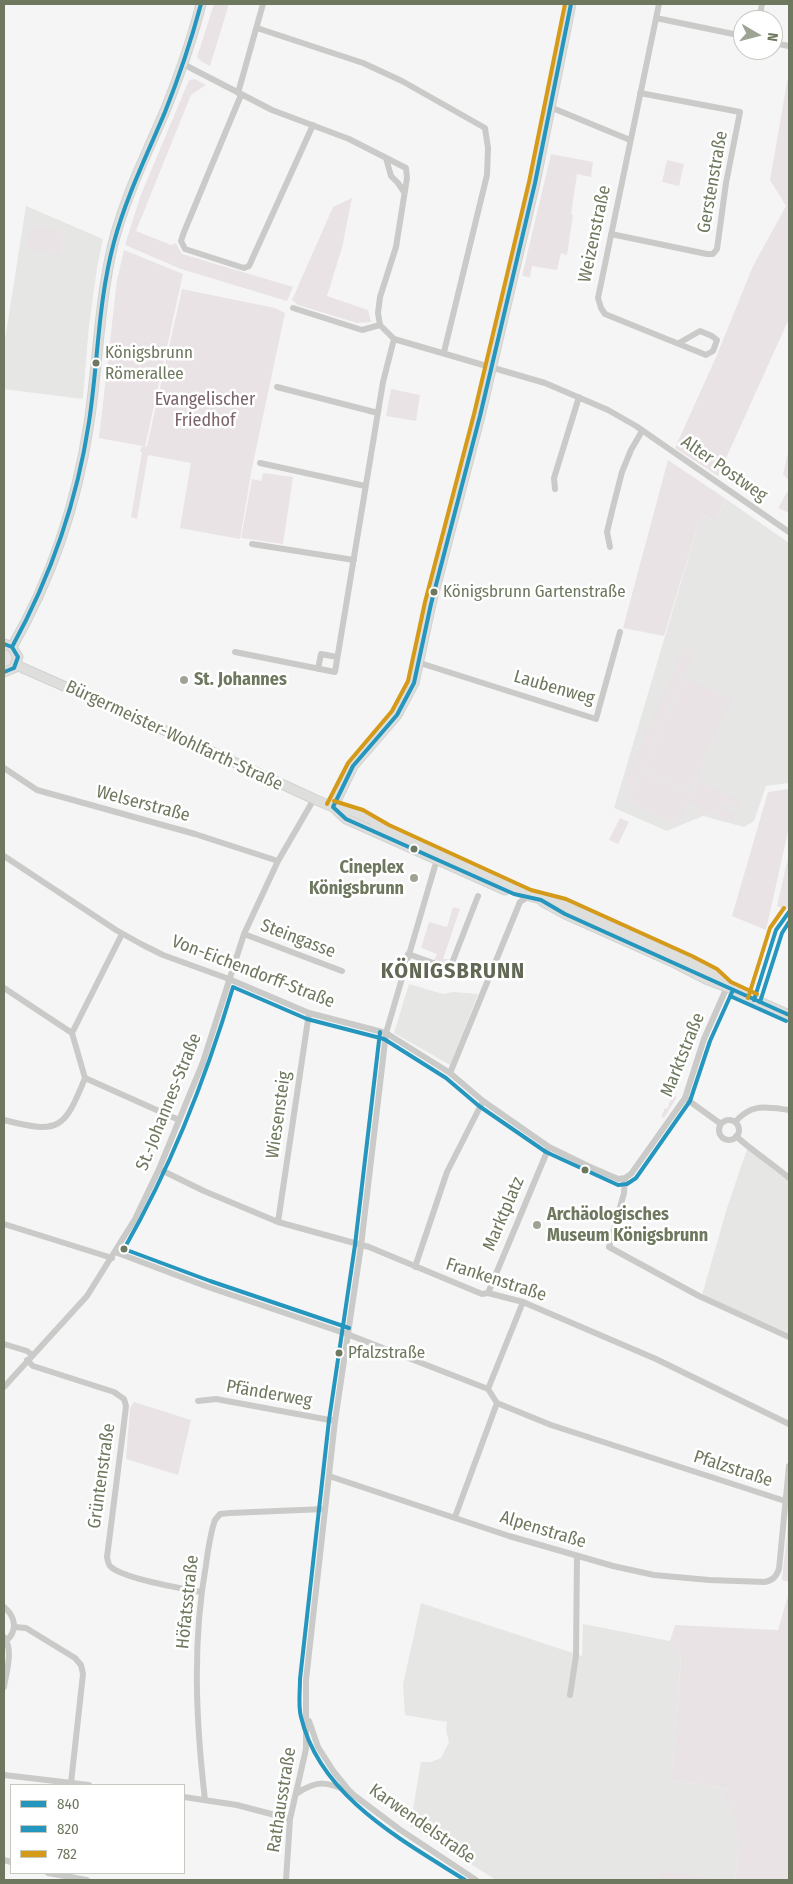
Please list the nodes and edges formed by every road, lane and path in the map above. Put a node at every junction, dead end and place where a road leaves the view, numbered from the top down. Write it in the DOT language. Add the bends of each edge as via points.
graph roads {
  1 [pos="202,4"];
  2 [pos="262,4"];
  3 [pos="571,4"];
  4 [pos="659,4"];
  5 [pos="656,18"];
  6 [pos="256,28"];
  7 [pos="733,34"];
  8 [pos="183,64"];
  9 [pos="640,93"];
  10 [pos="240,94"];
  11 [pos="550,108"];
  12 [pos="313,125"];
  13 [pos="630,140"];
  14 [pos="386,158"];
  15 [pos="404,192"];
  16 [pos="611,234"];
  17 [pos="293,308"];
  18 [pos="380,324"];
  19 [pos="394,338"];
  20 [pos="679,343"];
  21 [pos="444,352"];
  22 [pos="491,366"];
  23 [pos="277,387"];
  24 [pos="579,397"];
  25 [pos="378,413"];
  26 [pos="642,431"];
  27 [pos="260,463"];
  28 [pos="366,486"];
  29 [pos="555,489"];
  30 [pos="789,532"];
  31 [pos="252,544"];
  32 [pos="610,547"];
  33 [pos="354,560"];
  34 [pos="620,632"];
  35 [pos="8,645"];
  36 [pos="235,652"];
  37 [pos="338,657"];
  38 [pos="420,663"];
  39 [pos="16,665"];
  40 [pos="318,669"];
  41 [pos="4,672"];
  42 [pos="4,768"];
  43 [pos="314,799"];
  44 [pos="333,807"];
  45 [pos="361,815"];
  46 [pos="357,824"];
  47 [pos="4,856"];
  48 [pos="278,861"];
  49 [pos="436,866"];
  50 [pos="478,896"];
  51 [pos="530,896"];
  52 [pos="122,934"];
  53 [pos="244,934"];
  54 [pos="408,954"];
  55 [pos="342,971"];
  56 [pos="229,979"];
  57 [pos="727,987"];
  58 [pos="4,988"];
  59 [pos="310,1013"];
  60 [pos="789,1015"];
  61 [pos="72,1033"];
  62 [pos="386,1033"];
  63 [pos="450,1072"];
  64 [pos="85,1078"];
  65 [pos="685,1098"];
  66 [pos="483,1101"];
  67 [pos="789,1110"];
  68 [pos="4,1120"];
  69 [pos="179,1120"];
  70 [pos="735,1122"];
  71 [pos="721,1124"];
  72 [pos="736,1136"];
  73 [pos="549,1147"];
  74 [pos="159,1169"];
  75 [pos="625,1178"];
  76 [pos="789,1178"];
  77 [pos="278,1222"];
  78 [pos="4,1224"];
  79 [pos="361,1246"];
  80 [pos="114,1255"];
  81 [pos="415,1268"];
  82 [pos="488,1293"];
  83 [pos="523,1302"];
  84 [pos="347,1334"];
  85 [pos="789,1337"];
  86 [pos="4,1344"];
  87 [pos="29,1357"];
  88 [pos="4,1387"];
  89 [pos="488,1389"];
  90 [pos="198,1401"];
  91 [pos="497,1403"];
  92 [pos="335,1420"];
  93 [pos="789,1424"];
  94 [pos="789,1466"];
  95 [pos="329,1476"];
  96 [pos="785,1501"];
  97 [pos="325,1509"];
  98 [pos="455,1517"];
  99 [pos="577,1556"];
  100 [pos="201,1592"];
  101 [pos="4,1607"];
  102 [pos="14,1627"];
  103 [pos="5,1639"];
  104 [pos="4,1687"];
  105 [pos="570,1695"];
  106 [pos="307,1716"];
  107 [pos="4,1775"];
  108 [pos="71,1783"];
  109 [pos="80,1784"];
  110 [pos="351,1792"];
  111 [pos="296,1794"];
  112 [pos="185,1797"];
  113 [pos="205,1800"];
  114 [pos="290,1819"];
  115 [pos="54,1874"];
  116 [pos="87,1880"];
  117 [pos="286,1880"];
  118 [pos="476,1880"];
  1 -- 8 [label="street"];
  2 -- 6 [label="street"];
  3 -- 11 [label="street"];
  4 -- 5 [label="street, Weizenstraße"];
  5 -- 7 [label="street"];
  5 -- 9 [label="street, Weizenstraße"];
  6 -- 10 [label="street"];
  6 -- 21 [label="street" via="363,63 485,128 487,175"];
  8 -- 10 [label="street"];
  8 -- 35 [label="street" via="131,186 113,244 89,425 71,509 33,609"];
  9 -- 13 [label="street, Weizenstraße"];
  9 -- 16 [label="street, Gerstenstraße" via="740,112 717,249 713,254 707,254"];
  10 -- 12 [label="street"];
  10 -- 12 [label="street" via="181,241 185,249 244,268 250,266"];
  11 -- 13 [label="street"];
  11 -- 22 [label="street"];
  12 -- 14 [label="street" via="360,143"];
  13 -- 16 [label="street, Weizenstraße"];
  14 -- 15 [label="street" via="391,176"];
  14 -- 15 [label="street" via="406,168"];
  15 -- 18 [label="street" via="396,247 380,297"];
  16 -- 20 [label="street, Weizenstraße" via="598,298 600,308 605,314"];
  17 -- 18 [label="street" via="362,330"];
  18 -- 19 [label="street"];
  19 -- 21 [label="street, Alter Postweg"];
  19 -- 25 [label="street"];
  20 -- 20 [label="street, Weizenstraße" via="706,355 714,352 716,340 700,331"];
  21 -- 22 [label="street, Alter Postweg"];
  22 -- 24 [label="street, Alter Postweg"];
  22 -- 38 [label="street" via="431,604"];
  23 -- 25 [label="street"];
  24 -- 26 [label="street, Alter Postweg"];
  24 -- 29 [label="street" via="554,478"];
  25 -- 28 [label="street"];
  26 -- 30 [label="street, Alter Postweg"];
  26 -- 32 [label="street" via="631,450 616,496 607,532"];
  27 -- 28 [label="street"];
  28 -- 33 [label="street"];
  31 -- 33 [label="street"];
  33 -- 37 [label="street"];
  34 -- 38 [label="street, Laubenweg" via="596,719"];
  35 -- 39 [label="street" via="18,657"];
  36 -- 40 [label="street"];
  37 -- 40 [label="street" via="335,672"];
  37 -- 40 [label="street" via="321,654"];
  38 -- 44 [label="street" via="407,699 353,766"];
  39 -- 41 [label="street"];
  39 -- 43 [label="street, Bürgermeister-Wohlfarth-Straße"];
  42 -- 48 [label="street, Welserstraße" via="49,795 195,834"];
  43 -- 44 [label="street, Bürgermeister-Wohlfarth-Straße"];
  43 -- 48 [label="street, St.-Johannes-Straße"];
  44 -- 45 [label="street, Bürgermeister-Wohlfarth-Straße"];
  44 -- 46 [label="street, Bürgermeister-Wohlfarth-Straße"];
  45 -- 46 [label="street" via="356,818"];
  45 -- 51 [label="street, Bürgermeister-Wohlfarth-Straße" via="386,830"];
  46 -- 51 [label="street, Bürgermeister-Wohlfarth-Straße" via="514,894"];
  47 -- 52 [label="street, Von-Eichendorff-Straße"];
  48 -- 53 [label="street, St.-Johannes-Straße"];
  49 -- 54 [label="street, Rathausstraße"];
  50 -- 54 [label="street" via="452,963 446,966"];
  51 -- 57 [label="street, Bürgermeister-Wohlfarth-Straße"];
  51 -- 63 [label="street" via="520,902"];
  52 -- 56 [label="street, Von-Eichendorff-Straße" via="162,955"];
  52 -- 61 [label="street"];
  53 -- 55 [label="street, Steingasse"];
  53 -- 56 [label="street, St.-Johannes-Straße"];
  54 -- 62 [label="street, Rathausstraße"];
  56 -- 59 [label="street, Von-Eichendorff-Straße"];
  56 -- 69 [label="street, St.-Johannes-Straße" via="209,1046"];
  57 -- 60 [label="street, Bürgermeister-Wohlfarth-Straße"];
  57 -- 65 [label="street, Marktstraße" via="704,1039"];
  58 -- 61 [label="street"];
  59 -- 62 [label="street, Von-Eichendorff-Straße"];
  59 -- 77 [label="street, Wiesensteig"];
  61 -- 64 [label="street"];
  62 -- 63 [label="street, Von-Eichendorff-Straße"];
  62 -- 79 [label="street, Rathausstraße"];
  63 -- 66 [label="street, Von-Eichendorff-Straße"];
  64 -- 68 [label="street" via="66,1118 56,1125 36,1128"];
  64 -- 69 [label="street"];
  65 -- 71 [label="street"];
  65 -- 75 [label="street, Marktstraße"];
  66 -- 73 [label="street, Von-Eichendorff-Straße"];
  66 -- 81 [label="street" via="447,1172"];
  67 -- 70 [label="street" via="759,1107 744,1111"];
  69 -- 74 [label="street, St.-Johannes-Straße"];
  70 -- 71 [label="street" via="726,1120"];
  70 -- 72 [label="street"];
  71 -- 72 [label="street" via="719,1129 723,1137 731,1139"];
  72 -- 76 [label="street"];
  73 -- 75 [label="street, Von-Eichendorff-Straße" via="600,1172 618,1179"];
  73 -- 82 [label="street, Marktplatz"];
  74 -- 77 [label="street, Frankenstraße"];
  74 -- 80 [label="street, St.-Johannes-Straße"];
  75 -- 85 [label="street" via="609,1247 699,1296"];
  77 -- 79 [label="street, Frankenstraße"];
  78 -- 80 [label="street"];
  79 -- 81 [label="street, Frankenstraße"];
  79 -- 84 [label="street, Rathausstraße"];
  80 -- 84 [label="street"];
  80 -- 87 [label="street, St.-Johannes-Straße" via="72,1314"];
  81 -- 82 [label="street, Frankenstraße" via="482,1294"];
  82 -- 83 [label="street, Frankenstraße"];
  83 -- 89 [label="street"];
  83 -- 93 [label="street, Frankenstraße" via="656,1359"];
  84 -- 89 [label="street"];
  84 -- 92 [label="street, Rathausstraße"];
  86 -- 87 [label="street" via="27,1351"];
  87 -- 88 [label="street, St.-Johannes-Straße"];
  87 -- 100 [label="street, Grüntenstraße" via="33,1366 114,1392 124,1399 126,1406 107,1557 112,1568 172,1587"];
  89 -- 91 [label="street"];
  90 -- 92 [label="street, Pfänderweg" via="216,1399"];
  91 -- 96 [label="street, Pfalzstraße" via="568,1431"];
  91 -- 98 [label="street"];
  92 -- 95 [label="street, Rathausstraße"];
  94 -- 96 [label="street"];
  95 -- 97 [label="street, Rathausstraße"];
  95 -- 98 [label="street, Alpenstraße"];
  96 -- 99 [label="street, Alpenstraße" via="779,1569 777,1576 764,1582 654,1575"];
  97 -- 100 [label="street, Höfatsstraße" via="220,1514 212,1528"];
  97 -- 106 [label="street, Rathausstraße" via="306,1680"];
  98 -- 99 [label="street, Alpenstraße"];
  99 -- 105 [label="street" via="576,1656"];
  100 -- 113 [label="street, Höfatsstraße" via="196,1698"];
  101 -- 102 [label="street" via="13,1618"];
  102 -- 103 [label="street" via="12,1635"];
  102 -- 108 [label="street" via="26,1628 81,1665 83,1674"];
  103 -- 104 [label="street" via="9,1654"];
  106 -- 110 [label="street, Karwendelstraße" via="318,1747"];
  106 -- 111 [label="street, Rathausstraße" via="306,1749"];
  107 -- 108 [label="street"];
  108 -- 109 [label="street"];
  110 -- 111 [label="street, Karwendelstraße" via="320,1783 309,1785"];
  110 -- 118 [label="street, Karwendelstraße" via="393,1825"];
  111 -- 114 [label="street, Rathausstraße"];
  112 -- 113 [label="street"];
  113 -- 114 [label="street"];
  114 -- 117 [label="street, Rathausstraße"];
  115 -- 116 [label="street"];
}
